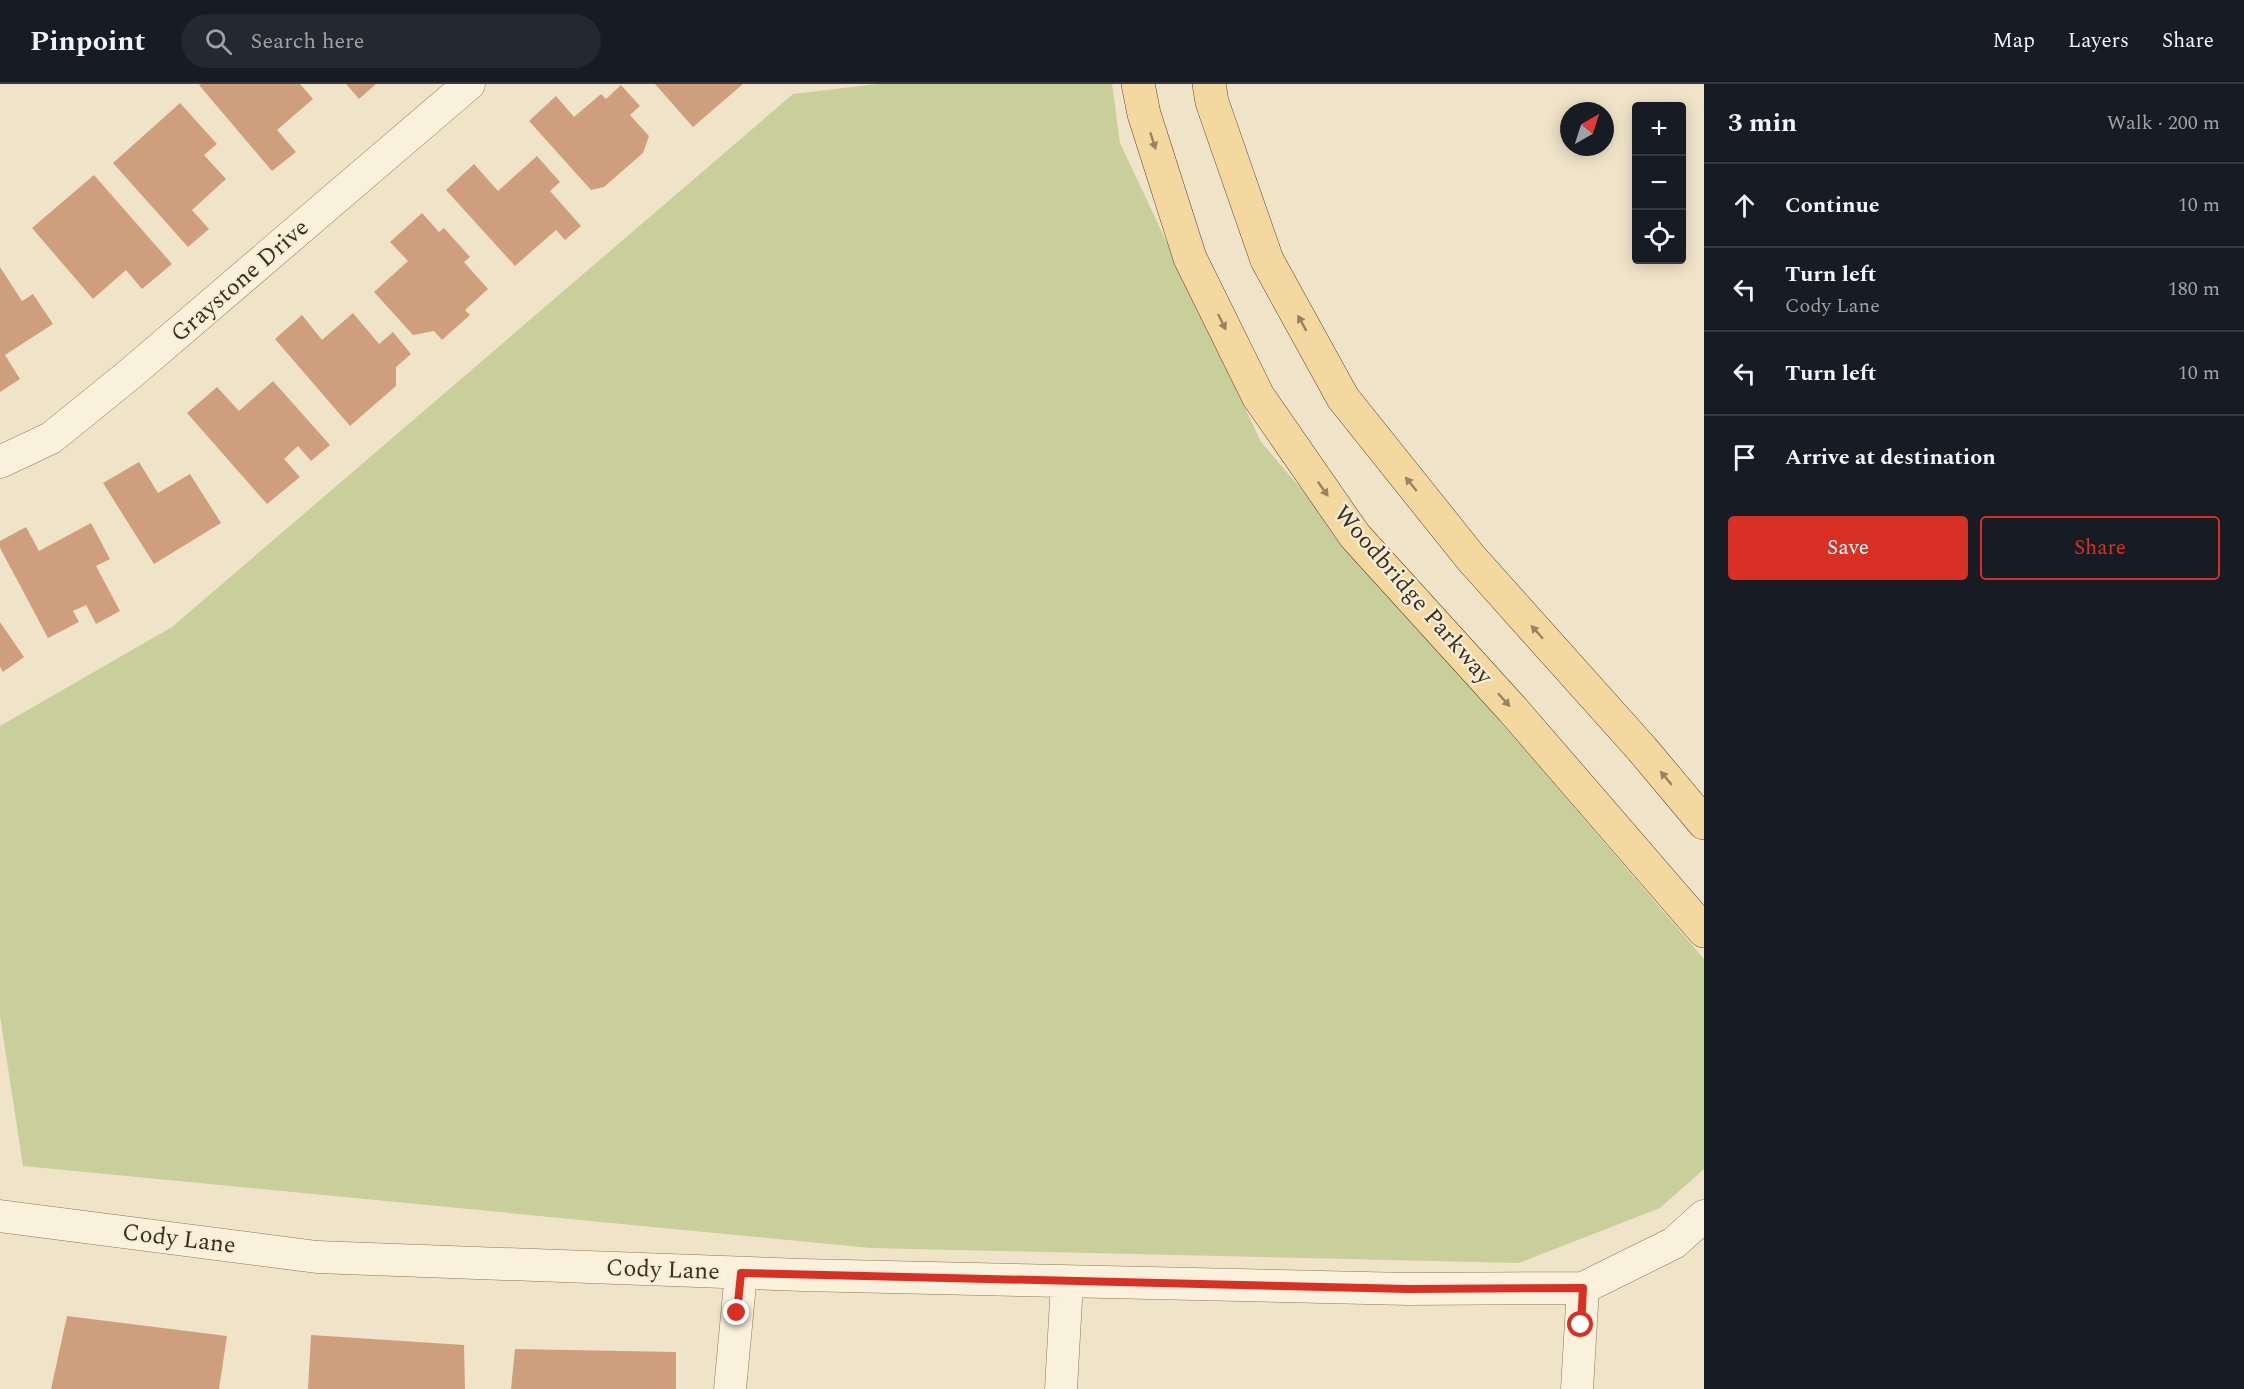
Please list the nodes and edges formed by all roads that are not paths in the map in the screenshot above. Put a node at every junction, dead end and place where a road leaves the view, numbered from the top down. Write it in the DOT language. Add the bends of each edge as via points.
graph roads {
  1 [pos="469,84"];
  2 [pos="1138,84"];
  3 [pos="1209,84"];
  4 [pos="0,462"];
  5 [pos="1704,823"];
  6 [pos="1704,930"];
  7 [pos="0,1216"];
  8 [pos="1704,1216"];
  9 [pos="741,1273"];
  10 [pos="1067,1282"];
  11 [pos="1583,1288"];
  12 [pos="730,1389"];
  13 [pos="1061,1389"];
  14 [pos="1577,1389"];
  1 -- 4 [label="street, Graystone Drive" via="130,375 51,438"];
  2 -- 6 [label="main road, Woodbridge Parkway, one-way" via="1190,258 1258,396 1355,536"];
  5 -- 3 [label="main road, one-way" via="1471,558 1343,398 1267,260"];
  7 -- 9 [label="street, Cody Lane" via="317,1257"];
  8 -- 11 [label="street, Cody Lane" via="1674,1243"];
  9 -- 10 [label="street, Cody Lane"];
  9 -- 12 [label="street"];
  10 -- 11 [label="street, Cody Lane" via="1408,1289"];
  10 -- 13 [label="street"];
  11 -- 14 [label="street"];
}
